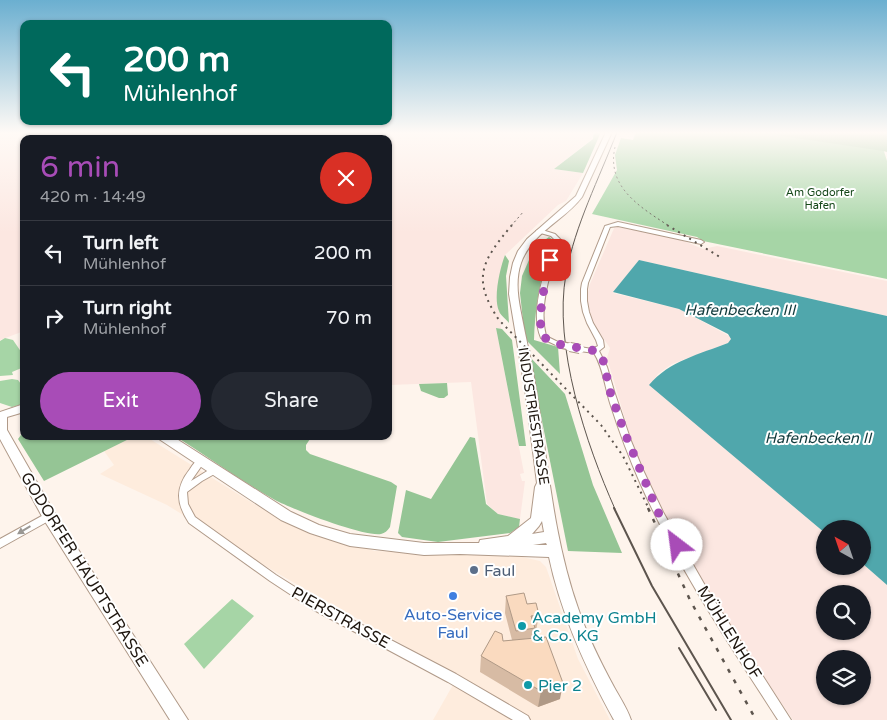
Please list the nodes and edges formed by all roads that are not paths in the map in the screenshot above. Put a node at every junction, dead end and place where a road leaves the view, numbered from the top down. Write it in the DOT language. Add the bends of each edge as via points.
graph roads {
  1 [pos="593,166"];
  2 [pos="539,231"];
  3 [pos="701,242"];
  4 [pos="596,351"];
  5 [pos="20,409"];
  6 [pos="1,416"];
  7 [pos="169,440"];
  8 [pos="201,461"];
  9 [pos="215,470"];
  10 [pos="543,476"];
  11 [pos="183,491"];
  12 [pos="49,516"];
  13 [pos="512,540"];
  14 [pos="0,544"];
  15 [pos="554,544"];
  16 [pos="460,548"];
  17 [pos="180,720"];
  18 [pos="524,720"];
  19 [pos="623,720"];
  20 [pos="785,720"];
  1 -- 2 [label="main road, INDUSTRIESTRASSE" via="579,197"];
  2 -- 4 [label="street, bridge" via="558,240 546,279 540,328 543,337 558,344"];
  2 -- 10 [label="main road, INDUSTRIESTRASSE" via="522,251 515,266 513,294"];
  3 -- 4 [label="street, MÜHLENHOF" via="618,224 608,226 584,292 584,307 601,342"];
  4 -- 20 [label="street, MÜHLENHOF" via="603,360 611,395 658,512 714,610"];
  5 -- 6 [label="main road"];
  6 -- 12 [label="main road, GODORFER HAUPTSTRASSE" via="1,430"];
  7 -- 8 [label="main road"];
  8 -- 9 [label="main road"];
  8 -- 11 [label="street" via="193,469"];
  9 -- 11 [label="street"];
  9 -- 16 [label="main road" via="286,516 315,529 350,540 392,546"];
  10 -- 13 [label="main road" via="539,518"];
  10 -- 15 [label="main road, INDUSTRIESTRASSE"];
  11 -- 18 [label="street, PIERSTRASSE" via="182,504 192,520 273,578 318,607"];
  12 -- 14 [label="street, one-way"];
  12 -- 17 [label="main road, GODORFER HAUPTSTRASSE"];
  13 -- 15 [label="main road"];
  13 -- 16 [label="main road"];
  15 -- 16 [label="main road"];
  15 -- 19 [label="main road, INDUSTRIESTRASSE" via="570,610"];
}
